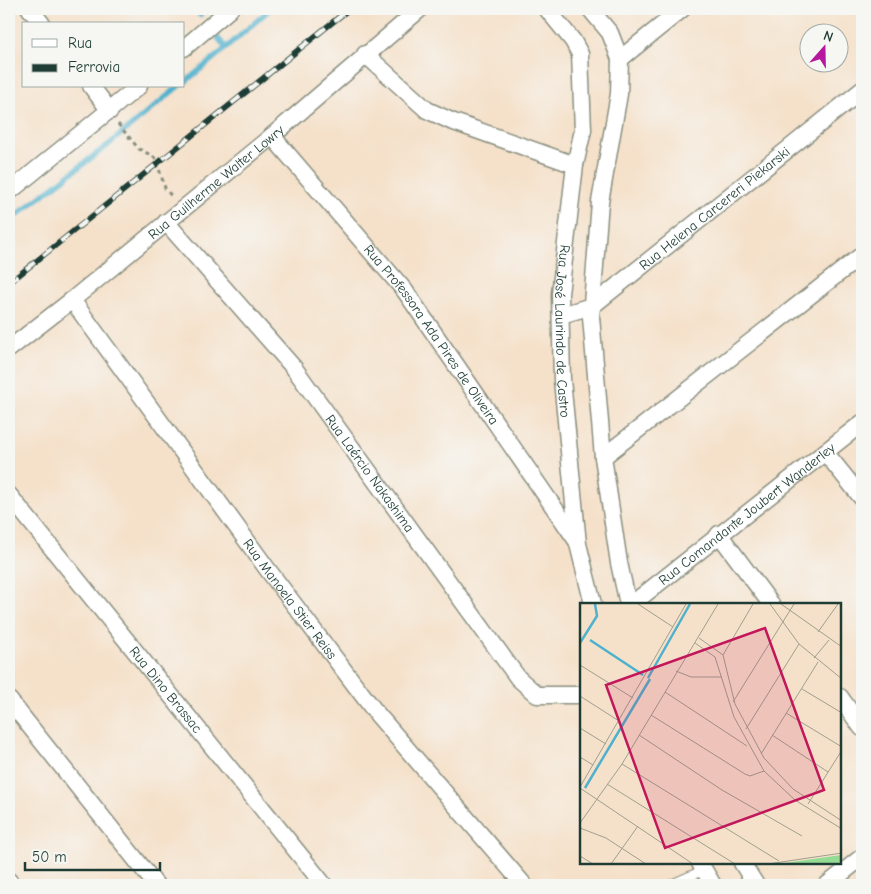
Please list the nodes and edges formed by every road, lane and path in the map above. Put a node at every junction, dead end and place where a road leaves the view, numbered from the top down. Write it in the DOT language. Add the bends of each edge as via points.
graph roads {
  1 [pos="30,9"];
  2 [pos="230,9"];
  3 [pos="420,9"];
  4 [pos="548,9"];
  5 [pos="590,9"];
  6 [pos="682,9"];
  7 [pos="40,22"];
  8 [pos="185,47"];
  9 [pos="365,54"];
  10 [pos="620,59"];
  11 [pos="92,88"];
  12 [pos="137,88"];
  13 [pos="862,90"];
  14 [pos="111,115"];
  15 [pos="272,136"];
  16 [pos="575,165"];
  17 [pos="9,192"];
  18 [pos="174,200"];
  19 [pos="166,222"];
  20 [pos="862,255"];
  21 [pos="72,300"];
  22 [pos="592,306"];
  23 [pos="561,315"];
  24 [pos="9,349"];
  25 [pos="862,423"];
  26 [pos="826,452"];
  27 [pos="603,457"];
  28 [pos="9,495"];
  29 [pos="862,498"];
  30 [pos="719,534"];
  31 [pos="578,544"];
  32 [pos="594,603"];
  33 [pos="628,603"];
  34 [pos="633,603"];
  35 [pos="770,603"];
  36 [pos="580,695"];
  37 [pos="841,698"];
  38 [pos="9,700"];
  39 [pos="862,728"];
  40 [pos="862,857"];
  41 [pos="743,864"];
  42 [pos="702,866"];
  43 [pos="9,881"];
  44 [pos="12,885"];
  45 [pos="156,885"];
  46 [pos="324,885"];
  47 [pos="524,885"];
  48 [pos="670,885"];
  49 [pos="713,885"];
  50 [pos="756,885"];
  51 [pos="827,885"];
  1 -- 7 [label="street"];
  2 -- 8 [label="street"];
  3 -- 9 [label="street, Rua Guilherme Walter Lowry"];
  4 -- 16 [label="street, Rua José Laurindo de Castro" via="580,54 583,130"];
  5 -- 10 [label="street, Rua José Laurindo de Castro" via="610,33"];
  6 -- 10 [label="street"];
  9 -- 15 [label="street, Rua Guilherme Walter Lowry"];
  9 -- 16 [label="street" via="427,110"];
  10 -- 22 [label="street, Rua José Laurindo de Castro" via="619,94 600,202"];
  11 -- 14 [label="street"];
  12 -- 14 [label="street"];
  13 -- 22 [label="street, Rua Helena Carcereri Piekarski"];
  14 -- 17 [label="street"];
  14 -- 18 [label="path" via="139,149 156,159 165,188"];
  15 -- 19 [label="street, Rua Guilherme Walter Lowry"];
  15 -- 31 [label="street, Rua Professora Ada Pires de Oliveira" via="405,292"];
  16 -- 23 [label="street, Rua José Laurindo de Castro" via="560,294"];
  19 -- 21 [label="street, Rua Guilherme Walter Lowry"];
  19 -- 36 [label="street, Rua Laércio Nakashima" via="294,368 518,678 537,695"];
  20 -- 27 [label="street"];
  21 -- 24 [label="street, Rua Guilherme Walter Lowry"];
  21 -- 47 [label="street, Rua Manoela Stier Reiss" via="377,714"];
  22 -- 23 [label="street, Rua Helena Carcereri Piekarski"];
  22 -- 27 [label="street, Rua José Laurindo de Castro"];
  23 -- 31 [label="street, Rua José Laurindo de Castro" via="562,380"];
  25 -- 26 [label="street, Rua Comandante Joubert Wanderley"];
  26 -- 29 [label="street"];
  26 -- 30 [label="street, Rua Comandante Joubert Wanderley"];
  27 -- 33 [label="street, Rua José Laurindo de Castro"];
  28 -- 46 [label="street, Rua Dino Brassac"];
  30 -- 34 [label="street, Rua Comandante Joubert Wanderley"];
  30 -- 35 [label="street"];
  31 -- 32 [label="street, Rua José Laurindo de Castro"];
  37 -- 39 [label="street"];
  38 -- 45 [label="street"];
  40 -- 51 [label="street"];
  41 -- 50 [label="street"];
  42 -- 48 [label="lane"];
  42 -- 49 [label="street"];
  43 -- 44 [label="street"];
}
